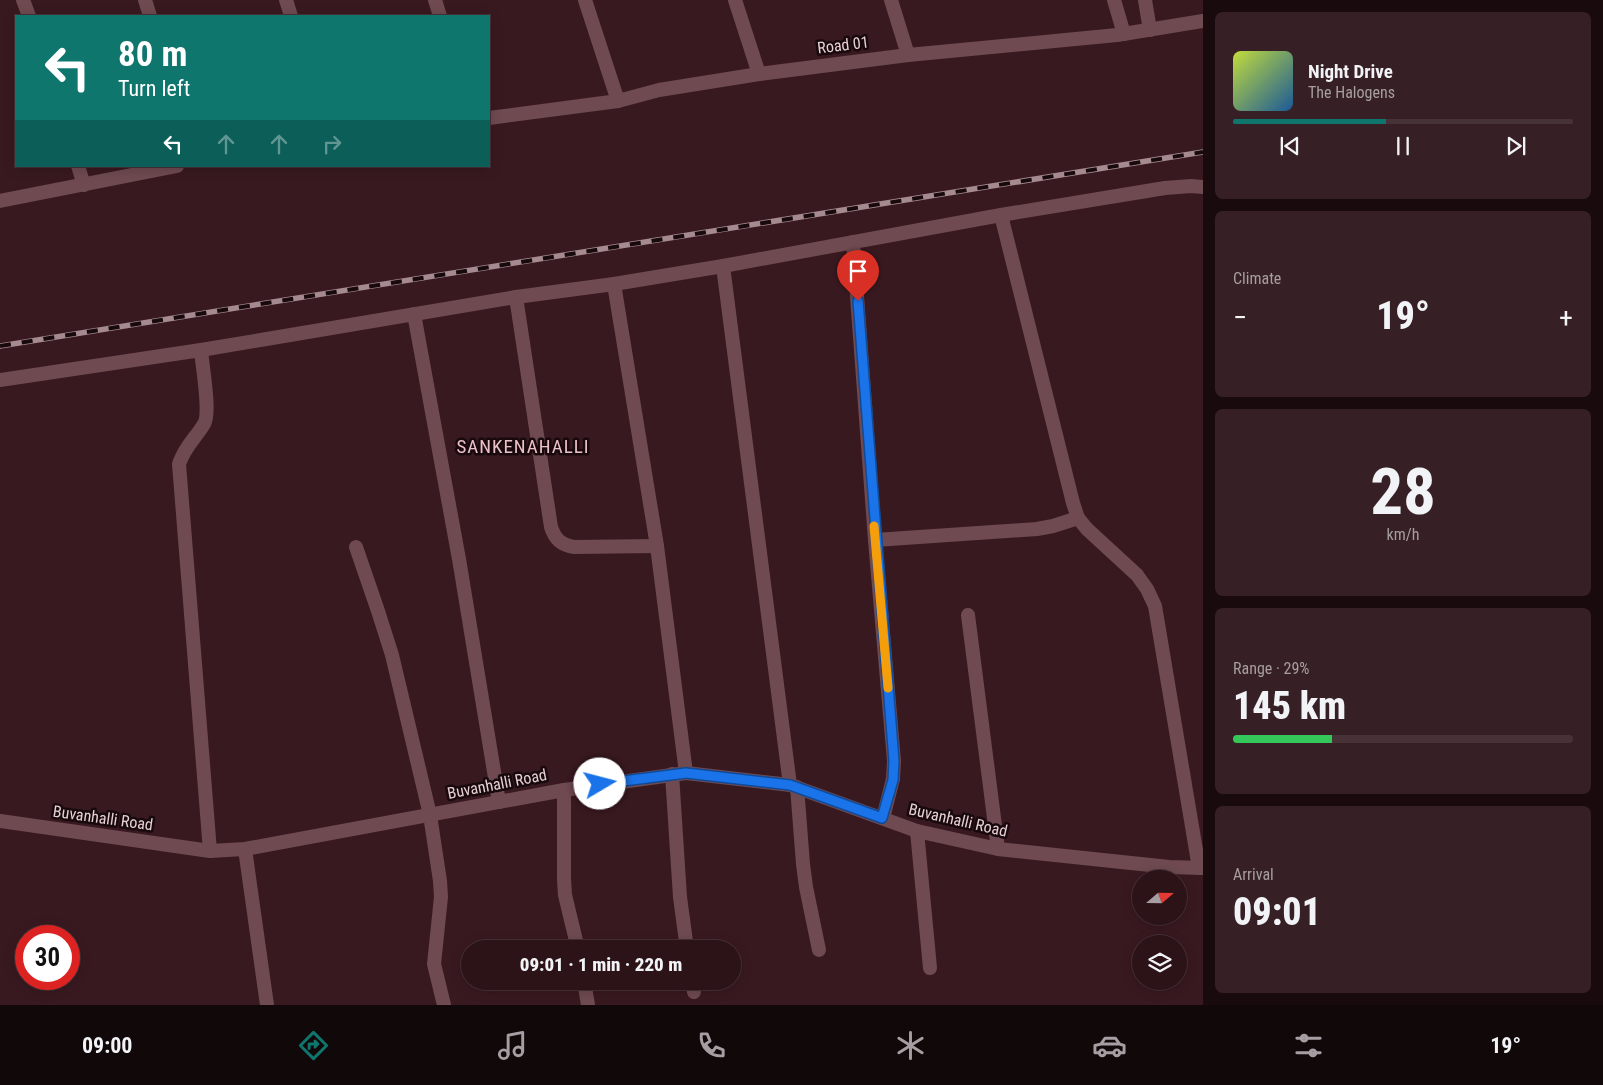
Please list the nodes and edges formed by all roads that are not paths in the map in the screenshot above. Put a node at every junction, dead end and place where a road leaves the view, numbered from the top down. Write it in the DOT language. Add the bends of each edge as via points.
graph roads {
  1 [pos="24,0"];
  2 [pos="145,0"];
  3 [pos="286,0"];
  4 [pos="435,0"];
  5 [pos="584,0"];
  6 [pos="735,0"];
  7 [pos="891,0"];
  8 [pos="1114,0"];
  9 [pos="1145,0"];
  10 [pos="29,15"];
  11 [pos="150,15"];
  12 [pos="291,15"];
  13 [pos="440,15"];
  14 [pos="1203,21"];
  15 [pos="1150,30"];
  16 [pos="1124,34"];
  17 [pos="908,55"];
  18 [pos="759,74"];
  19 [pos="618,100"];
  20 [pos="490,118"];
  21 [pos="78,167"];
  22 [pos="172,167"];
  23 [pos="84,186"];
  24 [pos="1203,187"];
  25 [pos="0,201"];
  26 [pos="1001,215"];
  27 [pos="853,242"];
  28 [pos="723,266"];
  29 [pos="614,284"];
  30 [pos="516,297"];
  31 [pos="414,314"];
  32 [pos="201,350"];
  33 [pos="0,380"];
  34 [pos="1078,518"];
  35 [pos="876,540"];
  36 [pos="657,546"];
  37 [pos="356,547"];
  38 [pos="968,615"];
  39 [pos="686,773"];
  40 [pos="672,774"];
  41 [pos="793,786"];
  42 [pos="564,790"];
  43 [pos="498,802"];
  44 [pos="430,814"];
  45 [pos="882,818"];
  46 [pos="0,821"];
  47 [pos="917,831"];
  48 [pos="245,849"];
  49 [pos="998,849"];
  50 [pos="210,851"];
  51 [pos="1201,868"];
  52 [pos="576,940"];
  53 [pos="686,940"];
  54 [pos="819,950"];
  55 [pos="930,968"];
  56 [pos="586,990"];
  57 [pos="267,1005"];
  58 [pos="444,1005"];
  59 [pos="588,1005"];
  1 -- 10 [label="street"];
  2 -- 11 [label="street"];
  3 -- 12 [label="street"];
  4 -- 13 [label="street"];
  5 -- 19 [label="street"];
  6 -- 18 [label="street"];
  7 -- 17 [label="street"];
  8 -- 16 [label="street"];
  9 -- 15 [label="street"];
  14 -- 15 [label="street, Road 01"];
  15 -- 16 [label="street, Road 01"];
  16 -- 17 [label="street, Road 01"];
  17 -- 18 [label="street, Road 01"];
  18 -- 19 [label="street, Road 01" via="658,90"];
  19 -- 20 [label="street, Road 01"];
  21 -- 23 [label="street"];
  22 -- 23 [label="street"];
  23 -- 25 [label="street"];
  24 -- 26 [label="street" via="1165,188"];
  26 -- 27 [label="street"];
  26 -- 34 [label="street"];
  27 -- 28 [label="street"];
  27 -- 35 [label="street"];
  28 -- 29 [label="street"];
  28 -- 41 [label="street"];
  29 -- 30 [label="street"];
  29 -- 36 [label="street"];
  30 -- 31 [label="street"];
  30 -- 36 [label="street" via="554,535 558,541 574,547"];
  31 -- 32 [label="street"];
  31 -- 43 [label="street" via="460,559"];
  32 -- 33 [label="street"];
  32 -- 50 [label="street" via="206,422 184,451 179,464"];
  34 -- 35 [label="street" via="1037,529"];
  34 -- 51 [label="street" via="1137,575 1155,606"];
  35 -- 45 [label="street" via="894,761 893,780"];
  36 -- 39 [label="street"];
  37 -- 44 [label="street" via="392,655"];
  38 -- 49 [label="street"];
  39 -- 40 [label="street, Buvanhalli Road"];
  39 -- 41 [label="street, Buvanhalli Road"];
  40 -- 42 [label="street, Buvanhalli Road"];
  40 -- 53 [label="street"];
  41 -- 45 [label="street, Buvanhalli Road"];
  41 -- 54 [label="street" via="805,879"];
  42 -- 43 [label="street, Buvanhalli Road"];
  42 -- 52 [label="street" via="565,895"];
  43 -- 44 [label="street, Buvanhalli Road"];
  44 -- 48 [label="street, Buvanhalli Road"];
  44 -- 58 [label="street" via="440,881 434,964"];
  45 -- 47 [label="street, Buvanhalli Road"];
  46 -- 50 [label="street, Buvanhalli Road"];
  47 -- 49 [label="street, Buvanhalli Road"];
  47 -- 55 [label="street"];
  48 -- 50 [label="street, Buvanhalli Road"];
  48 -- 57 [label="street"];
  49 -- 51 [label="street, Buvanhalli Road"];
  56 -- 59 [label="street"];
}
